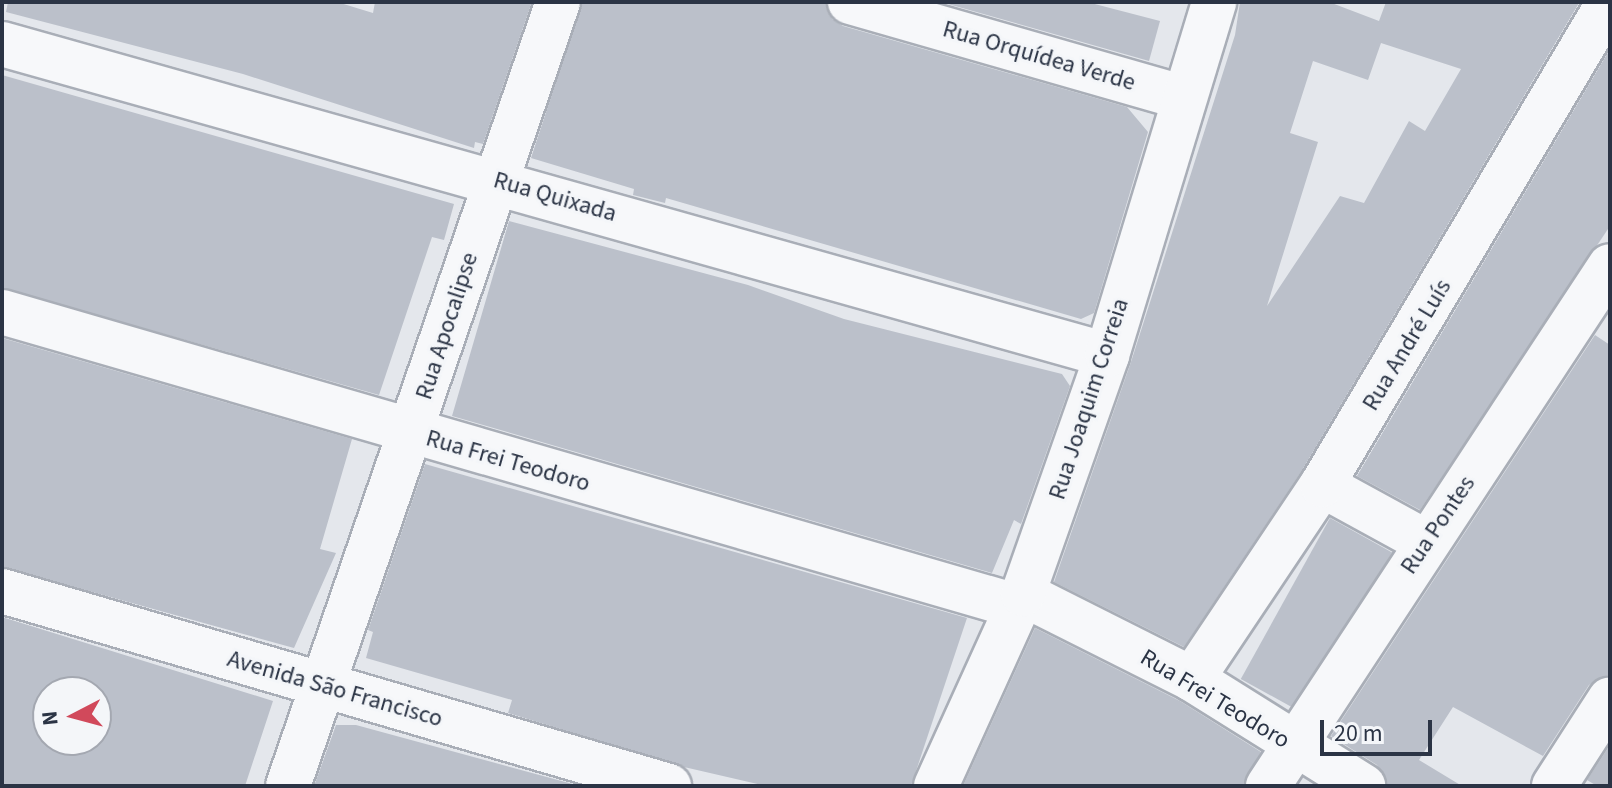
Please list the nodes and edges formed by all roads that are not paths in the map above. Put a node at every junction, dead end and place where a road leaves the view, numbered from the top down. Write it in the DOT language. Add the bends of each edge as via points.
graph roads {
  1 [pos="558,2"];
  2 [pos="850,2"];
  3 [pos="1214,2"];
  4 [pos="1609,2"];
  5 [pos="2,44"];
  6 [pos="1182,97"];
  7 [pos="496,180"];
  8 [pos="1606,284"];
  9 [pos="2,312"];
  10 [pos="1107,355"];
  11 [pos="411,433"];
  12 [pos="1322,485"];
  13 [pos="1426,542"];
  14 [pos="2,591"];
  15 [pos="1019,600"];
  16 [pos="1192,679"];
  17 [pos="325,686"];
  18 [pos="1610,699"];
  19 [pos="1294,746"];
  20 [pos="288,786"];
  21 [pos="669,786"];
  22 [pos="936,786"];
  23 [pos="1268,786"];
  24 [pos="1363,786"];
  25 [pos="1554,786"];
  1 -- 7 [label="street, Rua Apocalipse"];
  2 -- 6 [label="street, Rua Orquídea Verde"];
  3 -- 6 [label="street, Rua Joaquim Correia"];
  4 -- 12 [label="street, Rua André Luís"];
  5 -- 7 [label="street, Rua Quixada"];
  6 -- 10 [label="street, Rua Joaquim Correia"];
  7 -- 10 [label="street, Rua Quixada"];
  7 -- 11 [label="street, Rua Apocalipse"];
  8 -- 13 [label="street, Rua Pontes"];
  9 -- 11 [label="street, Rua Frei Teodoro"];
  10 -- 15 [label="street, Rua Joaquim Correia"];
  11 -- 15 [label="street, Rua Frei Teodoro"];
  11 -- 17 [label="street, Rua Apocalipse"];
  12 -- 13 [label="street"];
  12 -- 16 [label="street, Rua André Luís"];
  13 -- 19 [label="street, Rua Pontes"];
  14 -- 17 [label="street, Avenida São Francisco"];
  15 -- 16 [label="street, Rua Frei Teodoro"];
  15 -- 22 [label="street, Rua Joaquim Correia"];
  16 -- 19 [label="street, Rua Frei Teodoro"];
  17 -- 20 [label="street, Rua Apocalipse"];
  17 -- 21 [label="street, Avenida São Francisco"];
  18 -- 25 [label="street"];
  19 -- 23 [label="street, Rua Pontes"];
  19 -- 24 [label="street, Rua Frei Teodoro"];
}
